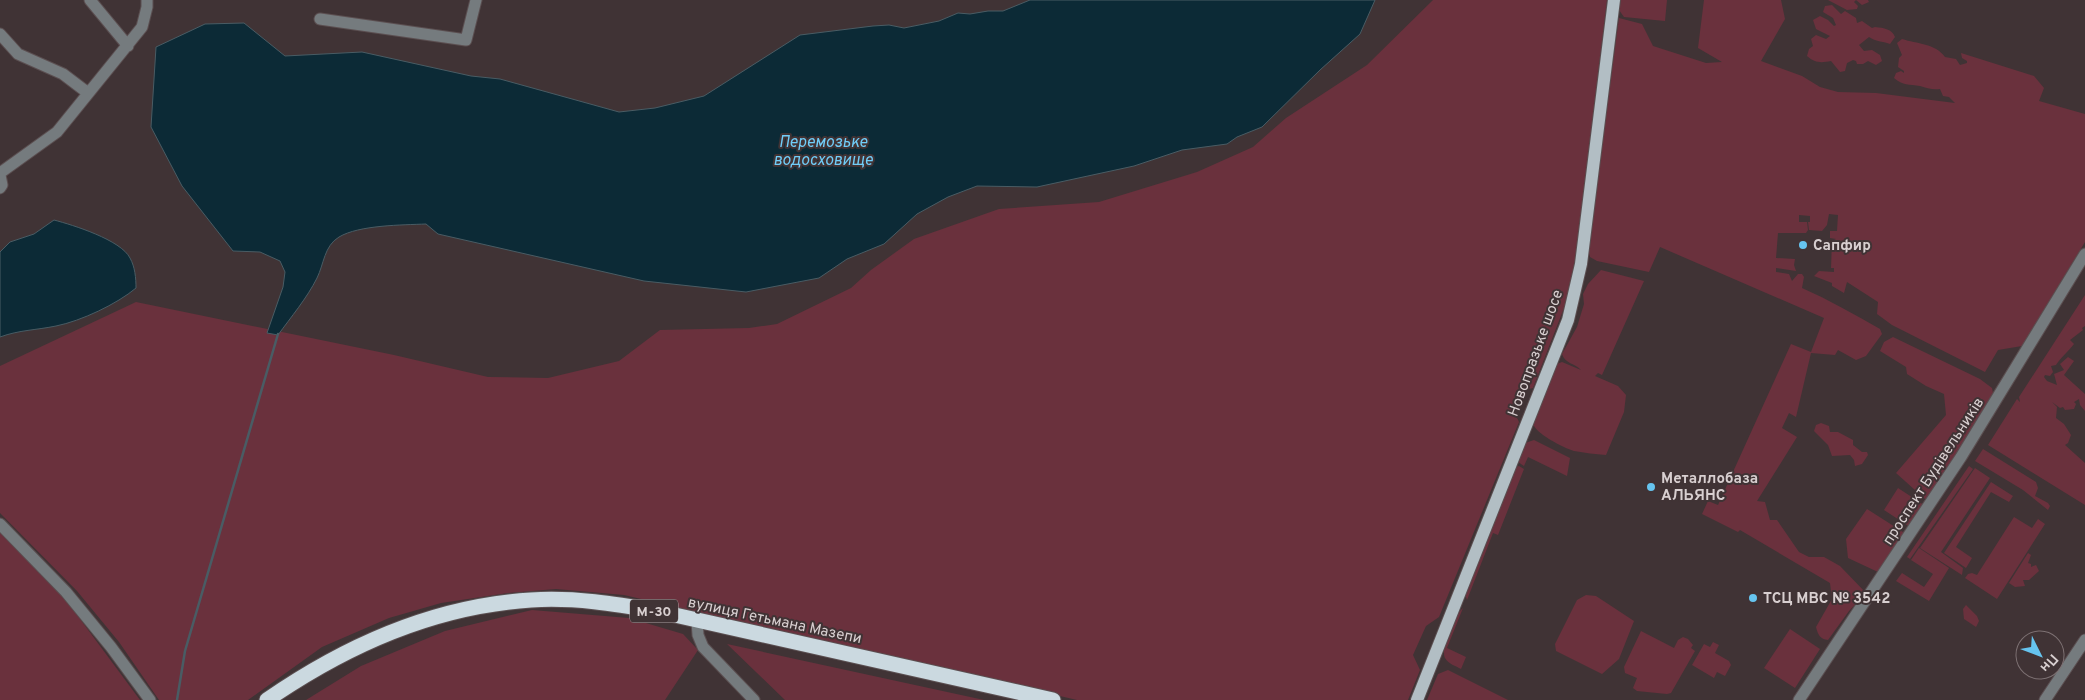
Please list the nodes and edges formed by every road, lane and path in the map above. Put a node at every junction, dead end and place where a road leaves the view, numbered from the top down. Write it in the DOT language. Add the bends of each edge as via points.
graph roads {
  1 [pos="90,0"];
  2 [pos="146,0"];
  3 [pos="476,0"];
  4 [pos="1614,0"];
  5 [pos="320,19"];
  6 [pos="0,34"];
  7 [pos="128,46"];
  8 [pos="88,93"];
  9 [pos="0,174"];
  10 [pos="0,188"];
  11 [pos="2085,254"];
  12 [pos="0,524"];
  13 [pos="696,621"];
  14 [pos="2085,640"];
  15 [pos="150,700"];
  16 [pos="267,700"];
  17 [pos="754,700"];
  18 [pos="1053,700"];
  19 [pos="1417,700"];
  20 [pos="1799,700"];
  21 [pos="2045,700"];
  1 -- 7 [label="street"];
  2 -- 7 [label="street" via="142,27"];
  3 -- 5 [label="street" via="466,40"];
  4 -- 19 [label="main road, Новопразьке шосе" via="1581,264 1568,320"];
  6 -- 8 [label="street" via="18,54 63,74"];
  7 -- 8 [label="street"];
  8 -- 9 [label="street" via="57,132"];
  9 -- 10 [label="street"];
  11 -- 20 [label="street, проспект Будівельників" via="1961,457"];
  12 -- 15 [label="street" via="66,592"];
  13 -- 16 [label="highway, вулиця Гетьмана Мазепи / М-30" via="634,607 579,601 532,600 464,609 408,626 360,646"];
  13 -- 17 [label="street" via="703,647"];
  13 -- 18 [label="highway, вулиця Гетьмана Мазепи / М-30"];
  14 -- 21 [label="street"];
}
